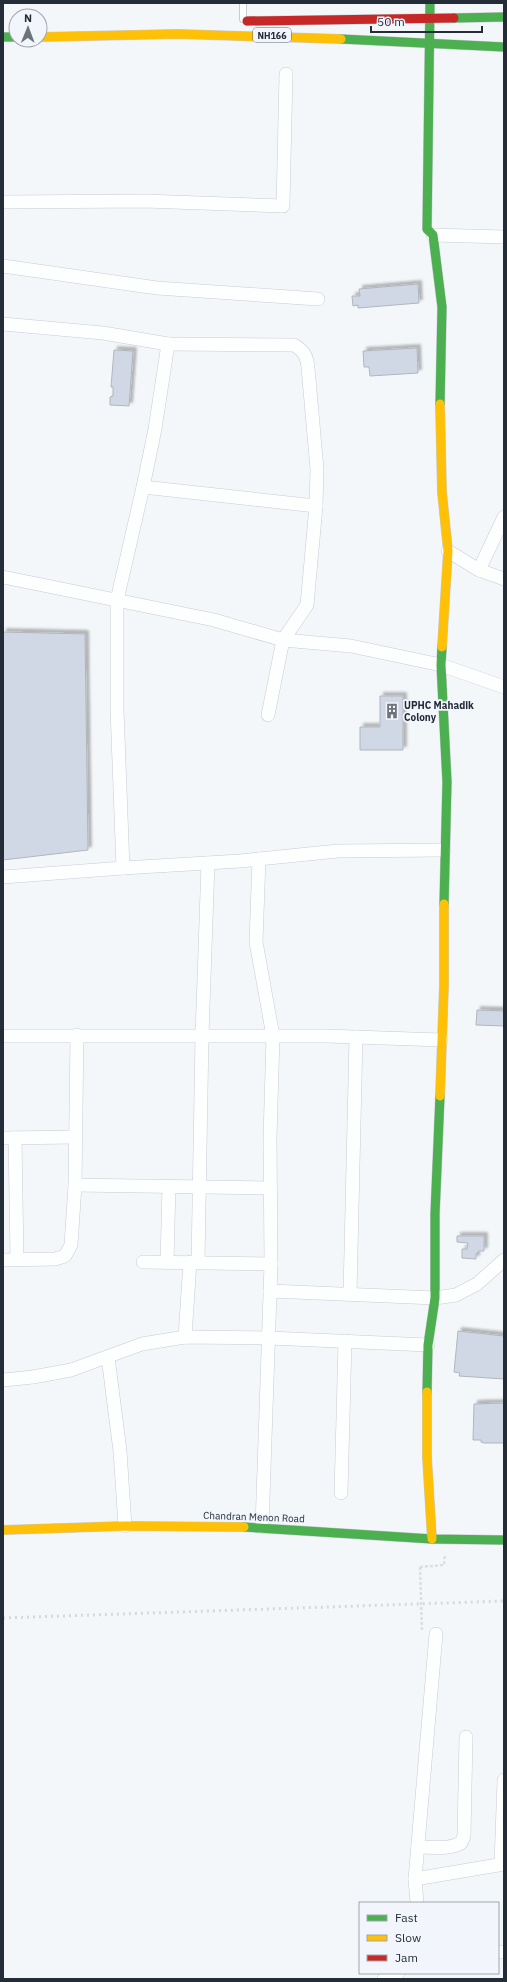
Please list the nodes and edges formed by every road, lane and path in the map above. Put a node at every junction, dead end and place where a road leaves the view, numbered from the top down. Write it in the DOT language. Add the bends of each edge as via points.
graph roads {
  1 [pos="243,3"];
  2 [pos="430,3"];
  3 [pos="504,17"];
  4 [pos="430,18"];
  5 [pos="232,21"];
  6 [pos="242,21"];
  7 [pos="48,37"];
  8 [pos="429,43"];
  9 [pos="504,47"];
  10 [pos="286,74"];
  11 [pos="3,202"];
  12 [pos="433,236"];
  13 [pos="504,237"];
  14 [pos="3,266"];
  15 [pos="318,299"];
  16 [pos="3,324"];
  17 [pos="168,344"];
  18 [pos="143,487"];
  19 [pos="316,506"];
  20 [pos="504,517"];
  21 [pos="448,551"];
  22 [pos="479,570"];
  23 [pos="3,577"];
  24 [pos="504,579"];
  25 [pos="117,600"];
  26 [pos="283,640"];
  27 [pos="441,665"];
  28 [pos="504,687"];
  29 [pos="268,715"];
  30 [pos="444,850"];
  31 [pos="259,859"];
  32 [pos="208,863"];
  33 [pos="123,868"];
  34 [pos="3,877"];
  35 [pos="77,1035"];
  36 [pos="3,1036"];
  37 [pos="202,1036"];
  38 [pos="273,1036"];
  39 [pos="356,1037"];
  40 [pos="441,1040"];
  41 [pos="75,1137"];
  42 [pos="9,1138"];
  43 [pos="75,1185"];
  44 [pos="169,1187"];
  45 [pos="200,1188"];
  46 [pos="270,1188"];
  47 [pos="17,1259"];
  48 [pos="3,1260"];
  49 [pos="504,1260"];
  50 [pos="143,1262"];
  51 [pos="167,1262"];
  52 [pos="194,1262"];
  53 [pos="271,1264"];
  54 [pos="270,1291"];
  55 [pos="350,1294"];
  56 [pos="435,1298"];
  57 [pos="185,1337"];
  58 [pos="269,1338"];
  59 [pos="345,1341"];
  60 [pos="428,1345"];
  61 [pos="108,1357"];
  62 [pos="3,1380"];
  63 [pos="341,1493"];
  64 [pos="125,1526"];
  65 [pos="262,1527"];
  66 [pos="3,1530"];
  67 [pos="432,1539"];
  68 [pos="504,1540"];
  69 [pos="444,1565"];
  70 [pos="422,1632"];
  71 [pos="436,1634"];
  72 [pos="466,1737"];
  73 [pos="504,1780"];
  74 [pos="418,1847"];
  75 [pos="503,1864"];
  76 [pos="415,1879"];
  77 [pos="417,1902"];
  78 [pos="396,1974"];
  79 [pos="384,1979"];
  1 -- 6 [label="lane"];
  2 -- 4 [label="main road"];
  3 -- 4 [label="main road, NH166"];
  4 -- 6 [label="main road, NH166"];
  4 -- 8 [label="main road"];
  5 -- 6 [label="main road, NH166"];
  7 -- 8 [label="main road, NH166" via="178,34"];
  8 -- 9 [label="main road, NH166"];
  8 -- 12 [label="main road" via="427,228"];
  10 -- 11 [label="street" via="283,206 145,201"];
  12 -- 13 [label="street"];
  12 -- 21 [label="main road" via="442,306 440,432 442,492"];
  14 -- 15 [label="street" via="157,288"];
  16 -- 17 [label="street" via="129,336"];
  17 -- 18 [label="street" via="156,429"];
  17 -- 19 [label="street" via="294,345 302,350 307,357 308,368 317,469"];
  18 -- 19 [label="street"];
  18 -- 25 [label="street"];
  19 -- 26 [label="street" via="307,605"];
  20 -- 22 [label="street"];
  21 -- 22 [label="street"];
  21 -- 27 [label="main road"];
  22 -- 24 [label="street"];
  23 -- 25 [label="street"];
  25 -- 26 [label="street" via="214,620"];
  25 -- 33 [label="street"];
  26 -- 27 [label="street" via="351,646"];
  26 -- 29 [label="street"];
  27 -- 28 [label="street"];
  27 -- 30 [label="main road" via="447,782"];
  30 -- 31 [label="street" via="338,851"];
  30 -- 40 [label="main road" via="445,943"];
  31 -- 32 [label="street"];
  31 -- 38 [label="street" via="256,942"];
  32 -- 33 [label="street"];
  32 -- 37 [label="street"];
  33 -- 34 [label="street"];
  35 -- 36 [label="street"];
  35 -- 37 [label="street"];
  35 -- 41 [label="street"];
  37 -- 38 [label="street"];
  37 -- 45 [label="street"];
  38 -- 39 [label="street"];
  38 -- 46 [label="street"];
  39 -- 40 [label="street"];
  39 -- 55 [label="street"];
  40 -- 56 [label="main road" via="434,1214"];
  41 -- 42 [label="street"];
  41 -- 43 [label="street"];
  42 -- 47 [label="street"];
  43 -- 44 [label="street"];
  43 -- 47 [label="street" via="69,1251 65,1256 55,1259"];
  44 -- 45 [label="street"];
  44 -- 51 [label="street"];
  45 -- 46 [label="street"];
  45 -- 52 [label="street"];
  46 -- 53 [label="street"];
  47 -- 48 [label="street"];
  49 -- 56 [label="street" via="476,1284 456,1295"];
  50 -- 51 [label="street"];
  51 -- 52 [label="street"];
  52 -- 53 [label="street"];
  52 -- 57 [label="street"];
  53 -- 54 [label="street"];
  54 -- 55 [label="street"];
  54 -- 58 [label="street"];
  55 -- 56 [label="street"];
  56 -- 60 [label="main road"];
  57 -- 58 [label="street"];
  57 -- 61 [label="street" via="142,1344"];
  58 -- 59 [label="street"];
  58 -- 65 [label="street" via="263,1440"];
  59 -- 60 [label="street"];
  59 -- 63 [label="street"];
  60 -- 67 [label="main road" via="427,1457"];
  61 -- 62 [label="street" via="70,1370"];
  61 -- 64 [label="street" via="120,1451"];
  64 -- 65 [label="main road, Chandran Menon Road"];
  64 -- 66 [label="main road, Chandran Menon Road"];
  65 -- 67 [label="main road, Chandran Menon Road"];
  67 -- 68 [label="main road, Chandran Menon Road"];
  69 -- 70 [label="path, bridge" via="420,1567"];
  71 -- 74 [label="street"];
  72 -- 74 [label="street" via="464,1836 461,1843 455,1846"];
  73 -- 75 [label="street"];
  74 -- 76 [label="street"];
  75 -- 76 [label="street"];
  76 -- 77 [label="street"];
  78 -- 79 [label="street"];
}
